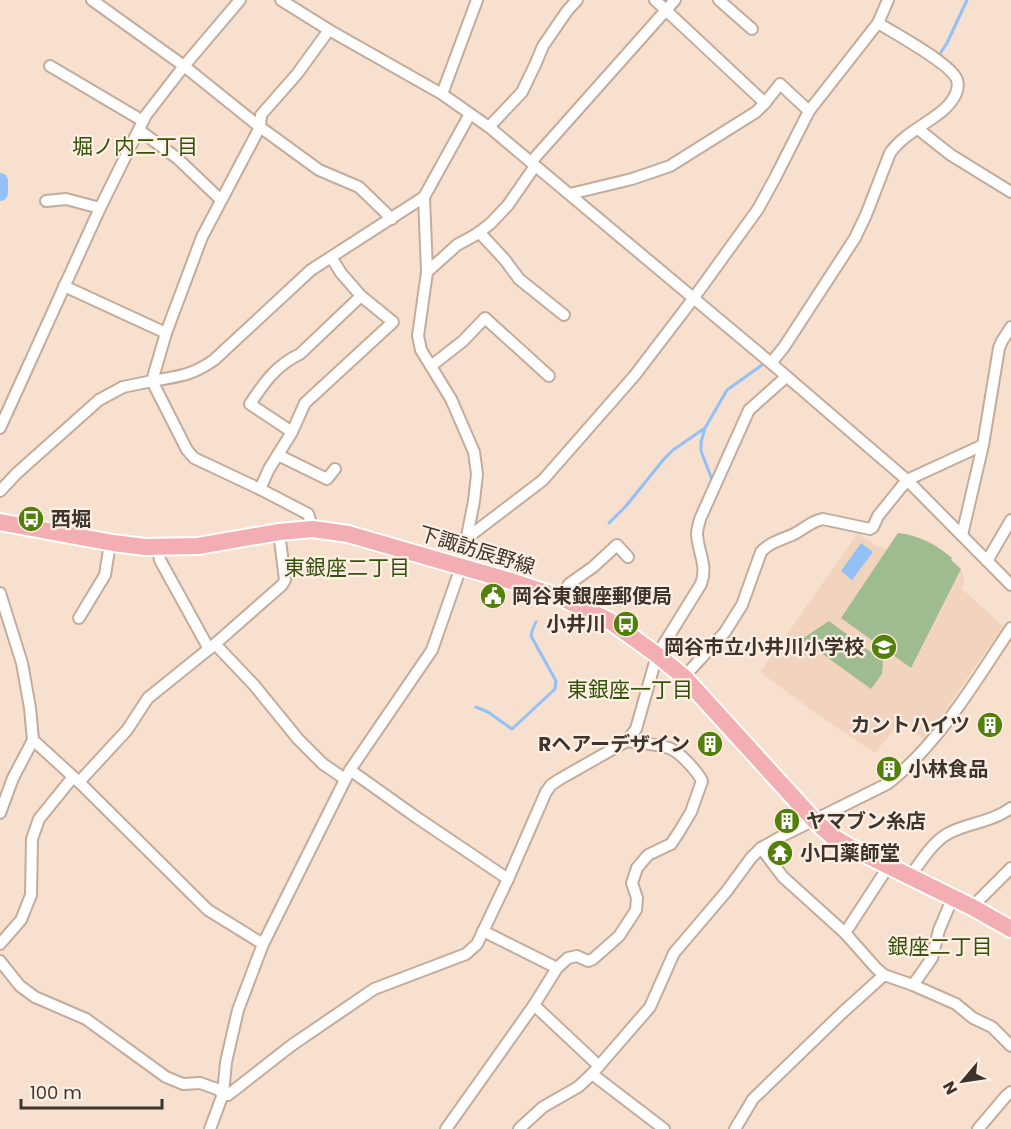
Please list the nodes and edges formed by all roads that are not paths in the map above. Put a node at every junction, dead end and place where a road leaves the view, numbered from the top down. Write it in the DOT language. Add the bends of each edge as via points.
graph roads {
  1 [pos="92,0"];
  2 [pos="240,0"];
  3 [pos="281,0"];
  4 [pos="477,0"];
  5 [pos="577,0"];
  6 [pos="655,0"];
  7 [pos="675,0"];
  8 [pos="719,0"];
  9 [pos="888,0"];
  10 [pos="666,10"];
  11 [pos="878,23"];
  12 [pos="752,28"];
  13 [pos="329,30"];
  14 [pos="50,66"];
  15 [pos="184,66"];
  16 [pos="442,94"];
  17 [pos="765,103"];
  18 [pos="809,111"];
  19 [pos="470,114"];
  20 [pos="141,126"];
  21 [pos="489,127"];
  22 [pos="261,128"];
  23 [pos="918,129"];
  24 [pos="533,164"];
  25 [pos="1011,192"];
  26 [pos="570,194"];
  27 [pos="424,197"];
  28 [pos="221,200"];
  29 [pos="46,201"];
  30 [pos="100,208"];
  31 [pos="392,219"];
  32 [pos="479,232"];
  33 [pos="330,257"];
  34 [pos="428,272"];
  35 [pos="64,286"];
  36 [pos="361,296"];
  37 [pos="693,299"];
  38 [pos="564,315"];
  39 [pos="1011,327"];
  40 [pos="166,333"];
  41 [pos="771,363"];
  42 [pos="431,366"];
  43 [pos="549,376"];
  44 [pos="786,377"];
  45 [pos="152,381"];
  46 [pos="0,428"];
  47 [pos="292,432"];
  48 [pos="983,445"];
  49 [pos="278,455"];
  50 [pos="335,469"];
  51 [pos="907,480"];
  52 [pos="260,489"];
  53 [pos="0,491"];
  54 [pos="1011,520"];
  55 [pos="0,522"];
  56 [pos="313,529"];
  57 [pos="279,532"];
  58 [pos="963,535"];
  59 [pos="468,538"];
  60 [pos="110,543"];
  61 [pos="158,548"];
  62 [pos="628,557"];
  63 [pos="987,561"];
  64 [pos="461,567"];
  65 [pos="1011,585"];
  66 [pos="0,592"];
  67 [pos="562,598"];
  68 [pos="79,618"];
  69 [pos="1011,628"];
  70 [pos="212,646"];
  71 [pos="657,655"];
  72 [pos="684,677"];
  73 [pos="33,740"];
  74 [pos="627,741"];
  75 [pos="347,774"];
  76 [pos="76,779"];
  77 [pos="1011,808"];
  78 [pos="0,813"];
  79 [pos="814,820"];
  80 [pos="761,848"];
  81 [pos="888,867"];
  82 [pos="1011,868"];
  83 [pos="910,876"];
  84 [pos="508,879"];
  85 [pos="952,897"];
  86 [pos="972,907"];
  87 [pos="1011,930"];
  88 [pos="483,931"];
  89 [pos="845,933"];
  90 [pos="0,944"];
  91 [pos="263,944"];
  92 [pos="0,961"];
  93 [pos="557,968"];
  94 [pos="884,975"];
  95 [pos="913,985"];
  96 [pos="534,1005"];
  97 [pos="1011,1046"];
  98 [pos="596,1070"];
  99 [pos="1011,1092"];
  100 [pos="223,1094"];
  101 [pos="210,1129"];
  102 [pos="446,1129"];
  103 [pos="519,1129"];
  104 [pos="664,1129"];
  105 [pos="735,1129"];
  106 [pos="978,1129"];
  1 -- 15 [label="street"];
  2 -- 15 [label="street"];
  3 -- 13 [label="street"];
  4 -- 16 [label="street"];
  5 -- 21 [label="street" via="543,46 522,92"];
  6 -- 10 [label="street"];
  7 -- 10 [label="street"];
  8 -- 12 [label="street"];
  9 -- 11 [label="street"];
  10 -- 17 [label="street"];
  10 -- 24 [label="street"];
  11 -- 18 [label="street"];
  11 -- 23 [label="street" via="939,61 957,81 950,103"];
  13 -- 16 [label="street"];
  13 -- 22 [label="street" via="261,115"];
  14 -- 20 [label="street"];
  15 -- 20 [label="street"];
  15 -- 22 [label="street"];
  16 -- 19 [label="street"];
  17 -- 18 [label="street" via="780,84"];
  17 -- 26 [label="street" via="670,166"];
  18 -- 37 [label="street" via="758,209"];
  19 -- 21 [label="street"];
  19 -- 27 [label="street"];
  20 -- 28 [label="street"];
  20 -- 30 [label="street"];
  21 -- 24 [label="street"];
  22 -- 28 [label="street"];
  22 -- 31 [label="street" via="320,170 359,187"];
  23 -- 25 [label="street" via="951,155"];
  23 -- 41 [label="street" via="890,153 855,238"];
  24 -- 26 [label="street"];
  24 -- 32 [label="street" via="508,205"];
  26 -- 37 [label="street"];
  27 -- 31 [label="street"];
  27 -- 34 [label="street"];
  28 -- 40 [label="street" via="202,237"];
  29 -- 30 [label="street" via="66,199"];
  30 -- 35 [label="street"];
  31 -- 33 [label="street"];
  32 -- 34 [label="street" via="457,245"];
  32 -- 38 [label="street" via="519,279"];
  33 -- 36 [label="street"];
  33 -- 45 [label="street" via="310,270 214,360 182,376"];
  34 -- 42 [label="street" via="418,336"];
  35 -- 40 [label="street"];
  35 -- 46 [label="street"];
  36 -- 47 [label="street" via="393,322 305,403"];
  36 -- 47 [label="street" via="300,354 287,359 265,381 250,405"];
  37 -- 41 [label="street"];
  37 -- 59 [label="street" via="635,375 543,480"];
  39 -- 48 [label="street" via="999,348"];
  40 -- 45 [label="street"];
  41 -- 44 [label="street"];
  42 -- 43 [label="street" via="464,341 485,318"];
  42 -- 59 [label="street" via="451,399 474,452 477,474"];
  44 -- 51 [label="street"];
  44 -- 71 [label="street" via="749,410 700,519 697,535 705,569 701,584"];
  45 -- 52 [label="street" via="194,458"];
  45 -- 53 [label="street" via="123,387 99,400"];
  47 -- 49 [label="street"];
  48 -- 51 [label="street"];
  48 -- 58 [label="street"];
  49 -- 50 [label="street" via="327,479"];
  49 -- 52 [label="street"];
  51 -- 58 [label="street"];
  51 -- 72 [label="street" via="870,529 816,520 766,546 742,605 725,632"];
  52 -- 56 [label="street" via="308,514"];
  54 -- 63 [label="street"];
  55 -- 60 [label="main road, 下諏訪辰野線"];
  56 -- 57 [label="main road, 下諏訪辰野線"];
  56 -- 64 [label="main road, 下諏訪辰野線" via="348,534"];
  57 -- 61 [label="main road, 下諏訪辰野線" via="198,546"];
  57 -- 70 [label="street" via="284,583"];
  58 -- 63 [label="street"];
  59 -- 64 [label="street"];
  60 -- 61 [label="main road, 下諏訪辰野線"];
  60 -- 68 [label="street" via="105,575"];
  61 -- 70 [label="street" via="160,560"];
  62 -- 67 [label="street" via="617,545 569,584"];
  63 -- 65 [label="street"];
  64 -- 67 [label="main road, 下諏訪辰野線"];
  64 -- 75 [label="street" via="432,650"];
  66 -- 73 [label="street" via="22,663"];
  67 -- 71 [label="main road, 下諏訪辰野線" via="610,621"];
  69 -- 79 [label="street" via="948,721 896,778"];
  70 -- 75 [label="street" via="254,685 323,764"];
  70 -- 76 [label="street" via="148,698 127,730"];
  71 -- 72 [label="main road, 下諏訪辰野線"];
  71 -- 74 [label="street" via="636,729"];
  72 -- 79 [label="main road, 下諏訪辰野線"];
  73 -- 76 [label="street"];
  73 -- 78 [label="street"];
  74 -- 84 [label="street" via="551,785"];
  74 -- 93 [label="street" via="671,748 693,767 702,782 680,832 637,868 632,884 636,910 619,936 593,959 568,958"];
  75 -- 84 [label="street"];
  75 -- 91 [label="street"];
  76 -- 90 [label="street" via="39,819 32,839 31,895 21,920"];
  76 -- 91 [label="street" via="208,910"];
  77 -- 83 [label="street" via="947,834"];
  79 -- 80 [label="street"];
  79 -- 81 [label="main road, 下諏訪辰野線" via="833,837"];
  80 -- 89 [label="street" via="783,877"];
  80 -- 98 [label="street" via="674,953 650,1007"];
  81 -- 83 [label="main road, 下諏訪辰野線"];
  81 -- 89 [label="street"];
  82 -- 86 [label="street"];
  83 -- 85 [label="main road, 下諏訪辰野線"];
  84 -- 88 [label="street"];
  85 -- 86 [label="main road, 下諏訪辰野線"];
  85 -- 95 [label="street" via="932,958"];
  86 -- 87 [label="main road, 下諏訪辰野線"];
  88 -- 93 [label="street"];
  88 -- 100 [label="street" via="466,954 374,989 228,1095"];
  89 -- 94 [label="street"];
  91 -- 100 [label="street" via="231,1036"];
  92 -- 100 [label="street" via="35,998 86,1019 166,1077 200,1083"];
  93 -- 96 [label="street"];
  94 -- 95 [label="street"];
  94 -- 105 [label="street" via="753,1099"];
  95 -- 97 [label="street" via="956,1004 992,1027"];
  96 -- 98 [label="street"];
  96 -- 102 [label="street"];
  98 -- 103 [label="street"];
  98 -- 104 [label="street"];
  99 -- 106 [label="street"];
  100 -- 101 [label="street"];
}
